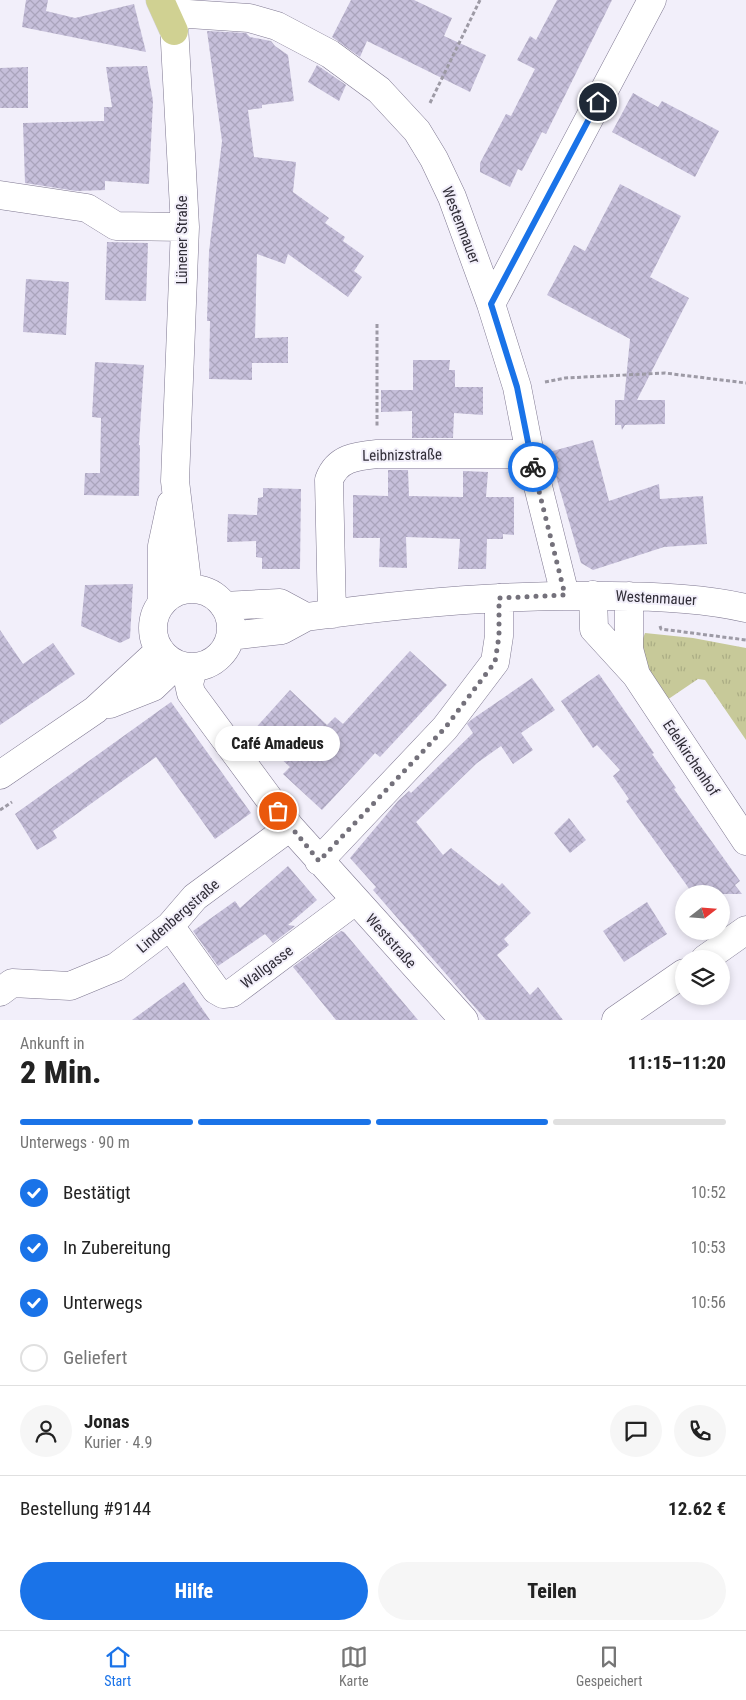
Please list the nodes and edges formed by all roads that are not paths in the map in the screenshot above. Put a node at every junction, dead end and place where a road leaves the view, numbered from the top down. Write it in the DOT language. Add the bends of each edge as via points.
graph roads {
  1 [pos="652,0"];
  2 [pos="170,11"];
  3 [pos="0,195"];
  4 [pos="185,227"];
  5 [pos="491,304"];
  6 [pos="530,454"];
  7 [pos="176,481"];
  8 [pos="188,590"];
  9 [pos="565,595"];
  10 [pos="593,595"];
  11 [pos="629,596"];
  12 [pos="499,598"];
  13 [pos="162,602"];
  14 [pos="224,606"];
  15 [pos="746,608"];
  16 [pos="319,615"];
  17 [pos="230,636"];
  18 [pos="176,661"];
  19 [pos="636,675"];
  20 [pos="0,775"];
  21 [pos="290,827"];
  22 [pos="746,841"];
  23 [pos="319,861"];
  24 [pos="355,901"];
  25 [pos="170,926"];
  26 [pos="746,930"];
  27 [pos="718,950"];
  28 [pos="675,979"];
  29 [pos="0,992"];
  30 [pos="464,1020"];
  31 [pos="616,1020"];
  1 -- 5 [label="street"];
  2 -- 4 [label="street, Lünener Straße"];
  2 -- 5 [label="street, Westenmauer" via="248,18 277,26 330,54 379,90 417,131 434,160 452,197"];
  3 -- 4 [label="street" via="87,208 116,226"];
  4 -- 7 [label="street, Lünener Straße"];
  5 -- 6 [label="street, Westenmauer" via="517,387"];
  6 -- 9 [label="street, Westenmauer"];
  6 -- 16 [label="street, Leibnizstraße" via="377,454 356,456 342,462 332,471 329,480"];
  7 -- 8 [label="street, Lünener Straße"];
  7 -- 13 [label="street, Lünener Straße" via="162,546"];
  8 -- 13 [label="street"];
  8 -- 14 [label="street" via="208,593"];
  9 -- 10 [label="street, Westenmauer"];
  9 -- 12 [label="street, Westenmauer"];
  10 -- 11 [label="street, Westenmauer"];
  10 -- 19 [label="street, Edelkirchenhof" via="594,629"];
  11 -- 15 [label="street, Westenmauer" via="678,597"];
  11 -- 19 [label="street, Edelkirchenhof" via="629,649"];
  12 -- 16 [label="street, Westenmauer"];
  12 -- 23 [label="street" via="495,662 445,728"];
  13 -- 18 [label="street" via="153,626 154,639"];
  14 -- 16 [label="street" via="280,603"];
  14 -- 17 [label="street" via="231,625"];
  16 -- 17 [label="street, Westenmauer" via="282,630"];
  17 -- 18 [label="street" via="226,648 206,665"];
  18 -- 20 [label="street" via="95,710"];
  18 -- 21 [label="street, Weststraße" via="191,693"];
  19 -- 22 [label="street, Edelkirchenhof"];
  21 -- 23 [label="street, Weststraße"];
  21 -- 25 [label="street, Lindenbergstraße" via="195,897"];
  23 -- 24 [label="street, Weststraße"];
  24 -- 25 [label="street, Wallgasse" via="232,993 223,994 216,990"];
  24 -- 30 [label="street, Weststraße"];
  25 -- 29 [label="street, Lindenbergstraße" via="116,967 98,976 70,986 12,983"];
  26 -- 27 [label="street"];
  28 -- 31 [label="street"];
}
